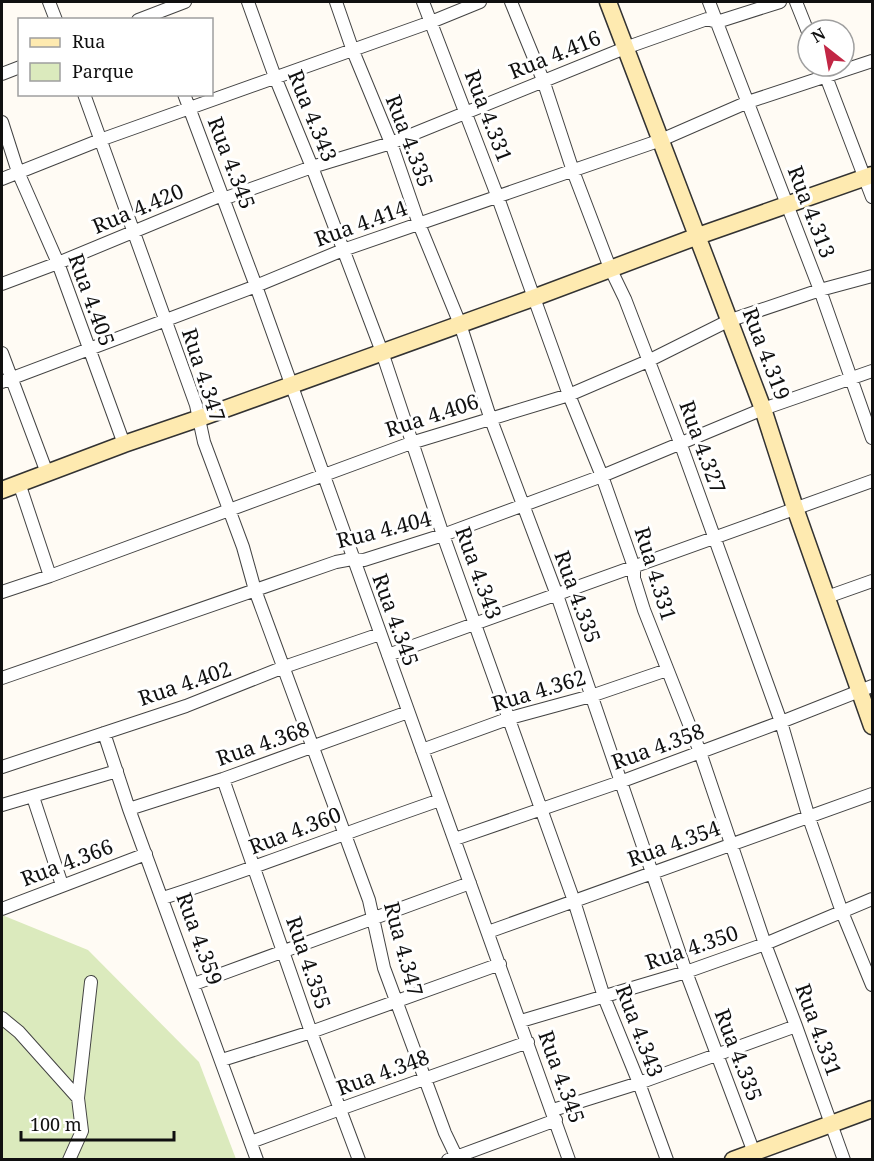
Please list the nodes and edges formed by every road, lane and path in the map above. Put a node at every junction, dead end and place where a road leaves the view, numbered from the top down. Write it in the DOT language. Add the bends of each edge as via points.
graph roads {
  1 [pos="50,2"];
  2 [pos="185,2"];
  3 [pos="248,2"];
  4 [pos="336,2"];
  5 [pos="423,2"];
  6 [pos="480,2"];
  7 [pos="511,2"];
  8 [pos="608,2"];
  9 [pos="709,2"];
  10 [pos="780,2"];
  11 [pos="796,2"];
  12 [pos="153,11"];
  13 [pos="55,18"];
  14 [pos="802,18"];
  15 [pos="431,22"];
  16 [pos="717,22"];
  17 [pos="626,48"];
  18 [pos="353,51"];
  19 [pos="873,62"];
  20 [pos="856,65"];
  21 [pos="18,68"];
  22 [pos="2,74"];
  23 [pos="275,77"];
  24 [pos="807,78"];
  25 [pos="827,78"];
  26 [pos="543,80"];
  27 [pos="85,96"];
  28 [pos="185,96"];
  29 [pos="748,102"];
  30 [pos="189,109"];
  31 [pos="467,113"];
  32 [pos="2,122"];
  33 [pos="100,140"];
  34 [pos="661,140"];
  35 [pos="391,143"];
  36 [pos="312,167"];
  37 [pos="573,171"];
  38 [pos="18,172"];
  39 [pos="869,176"];
  40 [pos="2,179"];
  41 [pos="498,195"];
  42 [pos="223,197"];
  43 [pos="873,197"];
  44 [pos="787,205"];
  45 [pos="419,224"];
  46 [pos="134,232"];
  47 [pos="698,236"];
  48 [pos="343,250"];
  49 [pos="58,263"];
  50 [pos="610,268"];
  51 [pos="873,276"];
  52 [pos="2,284"];
  53 [pos="256,286"];
  54 [pos="820,290"];
  55 [pos="533,298"];
  56 [pos="164,319"];
  57 [pos="729,321"];
  58 [pos="460,324"];
  59 [pos="88,349"];
  60 [pos="382,352"];
  61 [pos="2,353"];
  62 [pos="648,361"];
  63 [pos="873,371"];
  64 [pos="852,378"];
  65 [pos="6,380"];
  66 [pos="291,385"];
  67 [pos="569,395"];
  68 [pos="763,409"];
  69 [pos="490,417"];
  70 [pos="200,418"];
  71 [pos="873,438"];
  72 [pos="411,443"];
  73 [pos="124,444"];
  74 [pos="681,445"];
  75 [pos="47,473"];
  76 [pos="322,475"];
  77 [pos="602,477"];
  78 [pos="873,481"];
  79 [pos="19,483"];
  80 [pos="2,490"];
  81 [pos="523,505"];
  82 [pos="795,508"];
  83 [pos="230,510"];
  84 [pos="443,535"];
  85 [pos="714,539"];
  86 [pos="352,559"];
  87 [pos="634,567"];
  88 [pos="50,576"];
  89 [pos="873,581"];
  90 [pos="255,590"];
  91 [pos="2,592"];
  92 [pos="557,595"];
  93 [pos="827,597"];
  94 [pos="475,624"];
  95 [pos="380,634"];
  96 [pos="388,655"];
  97 [pos="284,668"];
  98 [pos="667,670"];
  99 [pos="2,678"];
  100 [pos="866,688"];
  101 [pos="591,696"];
  102 [pos="408,712"];
  103 [pos="510,718"];
  104 [pos="781,722"];
  105 [pos="873,726"];
  106 [pos="104,733"];
  107 [pos="313,747"];
  108 [pos="422,750"];
  109 [pos="700,752"];
  110 [pos="2,767"];
  111 [pos="117,771"];
  112 [pos="223,779"];
  113 [pos="620,782"];
  114 [pos="873,794"];
  115 [pos="33,796"];
  116 [pos="440,800"];
  117 [pos="2,805"];
  118 [pos="129,808"];
  119 [pos="541,809"];
  120 [pos="809,818"];
  121 [pos="345,833"];
  122 [pos="455,839"];
  123 [pos="731,844"];
  124 [pos="146,854"];
  125 [pos="255,868"];
  126 [pos="651,873"];
  127 [pos="470,883"];
  128 [pos="62,885"];
  129 [pos="163,898"];
  130 [pos="873,899"];
  131 [pos="574,901"];
  132 [pos="2,909"];
  133 [pos="842,912"];
  134 [pos="373,917"];
  135 [pos="488,932"];
  136 [pos="765,944"];
  137 [pos="283,951"];
  138 [pos="500,964"];
  139 [pos="686,972"];
  140 [pos="91,982"];
  141 [pos="194,984"];
  142 [pos="873,985"];
  143 [pos="604,997"];
  144 [pos="396,1000"];
  145 [pos="2,1018"];
  146 [pos="521,1021"];
  147 [pos="796,1026"];
  148 [pos="311,1032"];
  149 [pos="528,1042"];
  150 [pos="718,1055"];
  151 [pos="222,1060"];
  152 [pos="424,1079"];
  153 [pos="639,1083"];
  154 [pos="78,1098"];
  155 [pos="340,1109"];
  156 [pos="873,1109"];
  157 [pos="554,1115"];
  158 [pos="830,1123"];
  159 [pos="251,1142"];
  160 [pos="755,1156"];
  161 [pos="454,1158"];
  162 [pos="69,1160"];
  163 [pos="257,1160"];
  164 [pos="359,1160"];
  165 [pos="569,1160"];
  166 [pos="667,1160"];
  167 [pos="733,1160"];
  168 [pos="844,1160"];
  1 -- 13 [label="street"];
  2 -- 12 [label="street"];
  3 -- 23 [label="street, Rua 4.343"];
  4 -- 18 [label="street, Rua 4.335"];
  5 -- 15 [label="street, Rua 4.331"];
  6 -- 15 [label="street"];
  7 -- 26 [label="street, Rua 4.327"];
  8 -- 17 [label="street, Rua 4.319"];
  9 -- 16 [label="street, Rua 4.313"];
  10 -- 16 [label="street, Rua 4.416"];
  11 -- 14 [label="street"];
  15 -- 18 [label="street"];
  15 -- 31 [label="street, Rua 4.331"];
  16 -- 17 [label="street, Rua 4.416" via="707,19"];
  16 -- 29 [label="street, Rua 4.313"];
  17 -- 26 [label="street, Rua 4.416"];
  17 -- 34 [label="street, Rua 4.319"];
  18 -- 23 [label="street"];
  18 -- 35 [label="street, Rua 4.335"];
  19 -- 20 [label="street, Rua 4.414"];
  21 -- 22 [label="street"];
  23 -- 30 [label="street"];
  23 -- 36 [label="street, Rua 4.343"];
  24 -- 29 [label="street, Rua 4.414"];
  25 -- 39 [label="street"];
  26 -- 31 [label="street, Rua 4.416"];
  26 -- 37 [label="street, Rua 4.327"];
  27 -- 33 [label="street, Rua 4.347"];
  28 -- 30 [label="street, Rua 4.345"];
  29 -- 34 [label="street, Rua 4.414"];
  29 -- 44 [label="street, Rua 4.313"];
  30 -- 33 [label="street"];
  30 -- 42 [label="street, Rua 4.345"];
  31 -- 35 [label="street, Rua 4.416"];
  31 -- 41 [label="street, Rua 4.331"];
  32 -- 38 [label="street, Rua 4.405"];
  33 -- 38 [label="street"];
  33 -- 46 [label="street, Rua 4.347"];
  34 -- 37 [label="street, Rua 4.414"];
  34 -- 47 [label="street, Rua 4.319"];
  35 -- 36 [label="street, Rua 4.416"];
  35 -- 45 [label="street, Rua 4.335"];
  36 -- 42 [label="street, Rua 4.420"];
  36 -- 48 [label="street, Rua 4.343"];
  37 -- 41 [label="street, Rua 4.414"];
  37 -- 50 [label="street, Rua 4.327"];
  38 -- 40 [label="street"];
  38 -- 49 [label="street, Rua 4.405"];
  39 -- 43 [label="street"];
  39 -- 44 [label="street"];
  41 -- 45 [label="street, Rua 4.414"];
  41 -- 55 [label="street, Rua 4.331"];
  42 -- 46 [label="street, Rua 4.420"];
  42 -- 53 [label="street, Rua 4.345"];
  44 -- 47 [label="street"];
  44 -- 54 [label="street, Rua 4.313"];
  45 -- 48 [label="street, Rua 4.414"];
  45 -- 58 [label="street, Rua 4.335"];
  46 -- 49 [label="street, Rua 4.420"];
  46 -- 56 [label="street, Rua 4.347"];
  47 -- 50 [label="street"];
  47 -- 57 [label="street, Rua 4.319"];
  48 -- 53 [label="street, Rua 4.414"];
  48 -- 60 [label="street, Rua 4.343"];
  49 -- 52 [label="street, Rua 4.420"];
  49 -- 59 [label="street, Rua 4.405"];
  50 -- 55 [label="street"];
  50 -- 62 [label="street, Rua 4.327"];
  51 -- 54 [label="street, Rua 4.406"];
  53 -- 56 [label="street, Rua 4.414"];
  53 -- 66 [label="street, Rua 4.345"];
  54 -- 57 [label="street, Rua 4.406"];
  54 -- 64 [label="street, Rua 4.313"];
  55 -- 58 [label="street"];
  55 -- 67 [label="street, Rua 4.331"];
  56 -- 59 [label="street, Rua 4.414"];
  56 -- 70 [label="street, Rua 4.347"];
  57 -- 62 [label="street, Rua 4.406"];
  57 -- 68 [label="street, Rua 4.319"];
  58 -- 60 [label="street"];
  58 -- 69 [label="street, Rua 4.335"];
  59 -- 65 [label="street, Rua 4.414"];
  59 -- 73 [label="street, Rua 4.405"];
  60 -- 66 [label="street"];
  60 -- 72 [label="street, Rua 4.343"];
  61 -- 65 [label="street"];
  62 -- 67 [label="street, Rua 4.406"];
  62 -- 74 [label="street, Rua 4.327"];
  63 -- 64 [label="street, Rua 4.404"];
  64 -- 68 [label="street, Rua 4.404"];
  64 -- 71 [label="street, Rua 4.313"];
  65 -- 75 [label="street"];
  66 -- 70 [label="street"];
  66 -- 76 [label="street, Rua 4.345"];
  67 -- 69 [label="street, Rua 4.406"];
  67 -- 77 [label="street, Rua 4.331"];
  68 -- 74 [label="street, Rua 4.404"];
  68 -- 82 [label="street, Rua 4.319"];
  69 -- 72 [label="street, Rua 4.406"];
  69 -- 81 [label="street, Rua 4.335"];
  70 -- 73 [label="street"];
  70 -- 83 [label="street, Rua 4.347" via="204,442"];
  72 -- 76 [label="street, Rua 4.406"];
  72 -- 84 [label="street, Rua 4.343"];
  73 -- 75 [label="street"];
  74 -- 77 [label="street, Rua 4.404"];
  74 -- 85 [label="street, Rua 4.327"];
  75 -- 79 [label="street"];
  76 -- 83 [label="street, Rua 4.406"];
  76 -- 86 [label="street, Rua 4.345"];
  77 -- 81 [label="street, Rua 4.404"];
  77 -- 87 [label="street, Rua 4.331"];
  78 -- 82 [label="street"];
  79 -- 80 [label="street"];
  79 -- 88 [label="street"];
  81 -- 84 [label="street, Rua 4.404"];
  81 -- 92 [label="street, Rua 4.335"];
  82 -- 85 [label="street"];
  82 -- 93 [label="street, Rua 4.319"];
  83 -- 88 [label="street, Rua 4.406"];
  83 -- 90 [label="street, Rua 4.347"];
  84 -- 86 [label="street, Rua 4.404" via="364,560"];
  84 -- 94 [label="street, Rua 4.343"];
  85 -- 87 [label="street"];
  85 -- 104 [label="street, Rua 4.327"];
  86 -- 90 [label="street, Rua 4.404"];
  86 -- 95 [label="street, Rua 4.345"];
  87 -- 92 [label="street"];
  87 -- 98 [label="street, Rua 4.331" via="634,578"];
  88 -- 91 [label="street, Rua 4.406"];
  89 -- 93 [label="street"];
  90 -- 97 [label="street, Rua 4.347"];
  90 -- 99 [label="street, Rua 4.404"];
  92 -- 94 [label="street"];
  92 -- 101 [label="street, Rua 4.335"];
  93 -- 100 [label="street, Rua 4.319"];
  94 -- 96 [label="street"];
  94 -- 103 [label="street, Rua 4.343"];
  95 -- 96 [label="street, Rua 4.345"];
  95 -- 97 [label="street, Rua 4.402"];
  96 -- 102 [label="street, Rua 4.345"];
  97 -- 106 [label="street, Rua 4.402"];
  97 -- 107 [label="street, Rua 4.347"];
  98 -- 101 [label="street, Rua 4.362"];
  98 -- 109 [label="street, Rua 4.331"];
  100 -- 104 [label="street, Rua 4.358"];
  100 -- 105 [label="street, Rua 4.319"];
  101 -- 103 [label="street, Rua 4.362"];
  101 -- 113 [label="street, Rua 4.335"];
  102 -- 107 [label="street, Rua 4.368"];
  102 -- 108 [label="street, Rua 4.345"];
  103 -- 108 [label="street, Rua 4.362"];
  103 -- 119 [label="street, Rua 4.343"];
  104 -- 109 [label="street, Rua 4.358"];
  104 -- 120 [label="street, Rua 4.327"];
  106 -- 110 [label="street, Rua 4.402"];
  106 -- 111 [label="street, Rua 4.359"];
  107 -- 112 [label="street, Rua 4.368"];
  107 -- 121 [label="street, Rua 4.347"];
  108 -- 116 [label="street, Rua 4.345"];
  109 -- 113 [label="street, Rua 4.358"];
  109 -- 123 [label="street, Rua 4.331"];
  111 -- 115 [label="street"];
  111 -- 118 [label="street, Rua 4.359"];
  112 -- 118 [label="street, Rua 4.368"];
  112 -- 125 [label="street, Rua 4.355"];
  113 -- 119 [label="street, Rua 4.358"];
  113 -- 126 [label="street, Rua 4.335"];
  114 -- 120 [label="street, Rua 4.354"];
  115 -- 117 [label="street"];
  115 -- 128 [label="street"];
  116 -- 121 [label="street, Rua 4.360"];
  116 -- 122 [label="street, Rua 4.345"];
  118 -- 124 [label="street, Rua 4.359"];
  119 -- 122 [label="street, Rua 4.358"];
  119 -- 131 [label="street, Rua 4.343"];
  120 -- 123 [label="street, Rua 4.354"];
  120 -- 133 [label="street, Rua 4.327"];
  121 -- 125 [label="street, Rua 4.360"];
  121 -- 134 [label="street, Rua 4.347"];
  122 -- 127 [label="street, Rua 4.345"];
  123 -- 126 [label="street, Rua 4.354"];
  123 -- 136 [label="street, Rua 4.331"];
  124 -- 128 [label="street, Rua 4.366"];
  124 -- 129 [label="street, Rua 4.359"];
  125 -- 129 [label="street, Rua 4.360"];
  125 -- 137 [label="street, Rua 4.355"];
  126 -- 131 [label="street, Rua 4.354"];
  126 -- 139 [label="street, Rua 4.335"];
  127 -- 134 [label="street"];
  127 -- 135 [label="street, Rua 4.345"];
  128 -- 132 [label="street, Rua 4.366"];
  129 -- 141 [label="street, Rua 4.359"];
  130 -- 133 [label="street, Rua 4.350"];
  131 -- 135 [label="street, Rua 4.354"];
  131 -- 143 [label="street, Rua 4.343"];
  133 -- 136 [label="street, Rua 4.350"];
  133 -- 142 [label="street, Rua 4.327"];
  134 -- 137 [label="street"];
  134 -- 144 [label="street, Rua 4.347"];
  135 -- 138 [label="street, Rua 4.345"];
  136 -- 139 [label="street, Rua 4.350"];
  136 -- 147 [label="street, Rua 4.331"];
  137 -- 141 [label="street"];
  137 -- 148 [label="street, Rua 4.355"];
  138 -- 144 [label="street"];
  138 -- 146 [label="street, Rua 4.345"];
  139 -- 143 [label="street, Rua 4.350"];
  139 -- 150 [label="street, Rua 4.335"];
  140 -- 154 [label="street"];
  141 -- 151 [label="street, Rua 4.359"];
  143 -- 146 [label="street, Rua 4.350"];
  143 -- 153 [label="street, Rua 4.343"];
  144 -- 148 [label="street"];
  144 -- 152 [label="street, Rua 4.347"];
  145 -- 154 [label="street"];
  146 -- 149 [label="street, Rua 4.345"];
  147 -- 150 [label="street"];
  147 -- 158 [label="street, Rua 4.331"];
  148 -- 151 [label="street"];
  148 -- 155 [label="street, Rua 4.355"];
  149 -- 152 [label="street, Rua 4.348"];
  149 -- 157 [label="street, Rua 4.345"];
  150 -- 153 [label="street"];
  150 -- 160 [label="street, Rua 4.335"];
  151 -- 159 [label="street, Rua 4.359"];
  152 -- 155 [label="street, Rua 4.348"];
  152 -- 161 [label="street, Rua 4.347"];
  153 -- 157 [label="street"];
  153 -- 166 [label="street, Rua 4.343"];
  154 -- 162 [label="street" via="82,1131"];
  155 -- 159 [label="street, Rua 4.348"];
  155 -- 164 [label="street, Rua 4.355"];
  156 -- 158 [label="street"];
  157 -- 161 [label="street"];
  157 -- 165 [label="street, Rua 4.345"];
  158 -- 160 [label="street"];
  158 -- 168 [label="street, Rua 4.331"];
  159 -- 163 [label="street, Rua 4.359"];
  160 -- 167 [label="street"];
}
